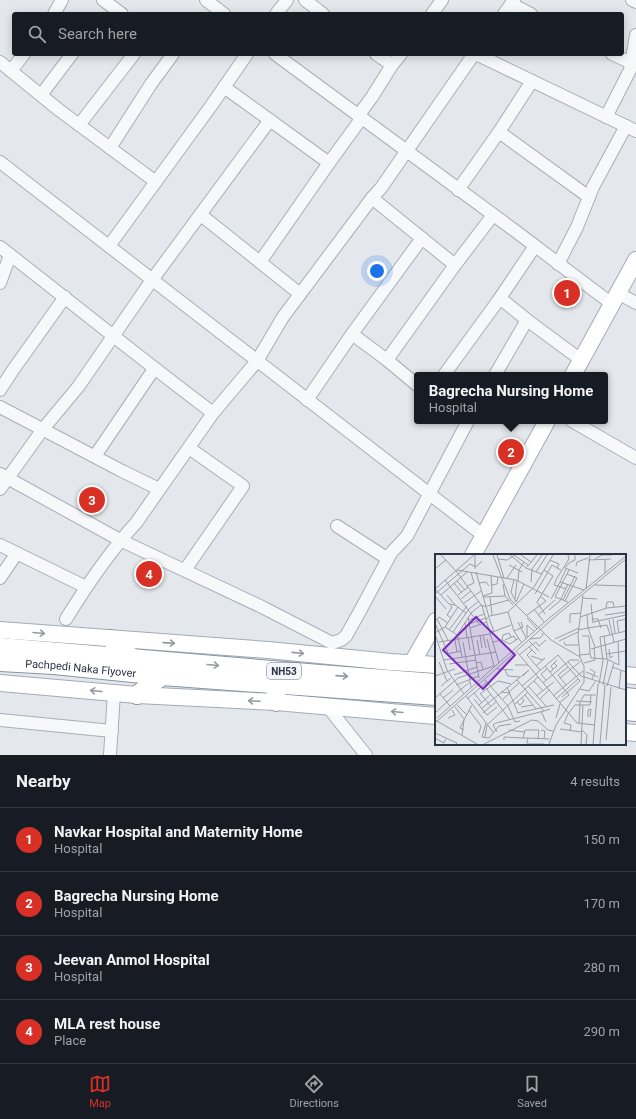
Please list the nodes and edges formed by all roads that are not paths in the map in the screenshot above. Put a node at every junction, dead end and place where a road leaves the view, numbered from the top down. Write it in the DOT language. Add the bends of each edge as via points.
graph roads {
  1 [pos="62,0"];
  2 [pos="286,0"];
  3 [pos="305,0"];
  4 [pos="442,0"];
  5 [pos="632,0"];
  6 [pos="512,2"];
  7 [pos="636,2"];
  8 [pos="105,6"];
  9 [pos="55,12"];
  10 [pos="118,12"];
  11 [pos="277,12"];
  12 [pos="320,12"];
  13 [pos="433,12"];
  14 [pos="505,12"];
  15 [pos="528,12"];
  16 [pos="636,35"];
  17 [pos="22,56"];
  18 [pos="70,56"];
  19 [pos="132,56"];
  20 [pos="172,56"];
  21 [pos="246,56"];
  22 [pos="278,56"];
  23 [pos="379,56"];
  24 [pos="399,56"];
  25 [pos="474,56"];
  26 [pos="479,56"];
  27 [pos="616,56"];
  28 [pos="0,62"];
  29 [pos="634,64"];
  30 [pos="392,65"];
  31 [pos="11,71"];
  32 [pos="532,81"];
  33 [pos="224,87"];
  34 [pos="41,95"];
  35 [pos="360,117"];
  36 [pos="606,118"];
  37 [pos="270,120"];
  38 [pos="79,125"];
  39 [pos="631,129"];
  40 [pos="499,132"];
  41 [pos="110,148"];
  42 [pos="406,152"];
  43 [pos="0,162"];
  44 [pos="329,163"];
  45 [pos="156,182"];
  46 [pos="458,190"];
  47 [pos="589,197"];
  48 [pos="372,198"];
  49 [pos="201,215"];
  50 [pos="493,215"];
  51 [pos="422,238"];
  52 [pos="0,246"];
  53 [pos="109,246"];
  54 [pos="535,246"];
  55 [pos="10,255"];
  56 [pos="636,260"];
  57 [pos="260,262"];
  58 [pos="558,264"];
  59 [pos="456,265"];
  60 [pos="152,280"];
  61 [pos="0,283"];
  62 [pos="300,294"];
  63 [pos="65,297"];
  64 [pos="500,298"];
  65 [pos="615,299"];
  66 [pos="636,303"];
  67 [pos="527,320"];
  68 [pos="352,334"];
  69 [pos="113,335"];
  70 [pos="387,360"];
  71 [pos="581,360"];
  72 [pos="257,361"];
  73 [pos="154,369"];
  74 [pos="446,372"];
  75 [pos="497,372"];
  76 [pos="575,372"];
  77 [pos="414,382"];
  78 [pos="0,390"];
  79 [pos="307,400"];
  80 [pos="0,407"];
  81 [pos="213,413"];
  82 [pos="463,424"];
  83 [pos="545,424"];
  84 [pos="577,424"];
  85 [pos="43,429"];
  86 [pos="189,448"];
  87 [pos="95,456"];
  88 [pos="636,458"];
  89 [pos="4,476"];
  90 [pos="0,489"];
  91 [pos="159,489"];
  92 [pos="429,494"];
  93 [pos="337,526"];
  94 [pos="484,536"];
  95 [pos="120,540"];
  96 [pos="0,545"];
  97 [pos="17,553"];
  98 [pos="474,554"];
  99 [pos="388,559"];
  100 [pos="185,570"];
  101 [pos="0,578"];
  102 [pos="86,587"];
  103 [pos="66,618"];
  104 [pos="435,623"];
  105 [pos="0,630"];
  106 [pos="111,639"];
  107 [pos="0,647"];
  108 [pos="132,658"];
  109 [pos="0,662"];
  110 [pos="90,662"];
  111 [pos="412,664"];
  112 [pos="435,665"];
  113 [pos="626,675"];
  114 [pos="162,676"];
  115 [pos="636,676"];
  116 [pos="0,683"];
  117 [pos="435,683"];
  118 [pos="276,684"];
  119 [pos="114,693"];
  120 [pos="137,694"];
  121 [pos="435,696"];
  122 [pos="626,697"];
  123 [pos="636,698"];
  124 [pos="276,702"];
  125 [pos="327,706"];
  126 [pos="626,711"];
  127 [pos="636,712"];
  128 [pos="435,716"];
  129 [pos="0,720"];
  130 [pos="112,731"];
  131 [pos="626,732"];
  132 [pos="636,733"];
  133 [pos="110,755"];
  134 [pos="366,755"];
  1 -- 9 [label="street"];
  2 -- 11 [label="street"];
  3 -- 12 [label="street"];
  4 -- 13 [label="street"];
  5 -- 7 [label="street"];
  6 -- 14 [label="street"];
  6 -- 15 [label="street"];
  8 -- 10 [label="street"];
  16 -- 29 [label="street"];
  17 -- 31 [label="street"];
  18 -- 34 [label="street"];
  19 -- 38 [label="street"];
  20 -- 41 [label="street"];
  21 -- 33 [label="street"];
  22 -- 35 [label="street"];
  23 -- 30 [label="street"];
  24 -- 30 [label="street"];
  25 -- 42 [label="street"];
  26 -- 32 [label="street"];
  27 -- 29 [label="street"];
  28 -- 31 [label="street"];
  29 -- 36 [label="street"];
  30 -- 35 [label="street"];
  31 -- 34 [label="street"];
  32 -- 36 [label="street"];
  32 -- 40 [label="street"];
  33 -- 37 [label="street"];
  33 -- 45 [label="street"];
  34 -- 38 [label="street"];
  35 -- 42 [label="street"];
  35 -- 44 [label="street"];
  36 -- 39 [label="street"];
  37 -- 44 [label="street"];
  37 -- 49 [label="street"];
  38 -- 41 [label="street"];
  39 -- 47 [label="street"];
  40 -- 46 [label="street"];
  40 -- 47 [label="street"];
  41 -- 45 [label="street"];
  42 -- 46 [label="street"];
  42 -- 48 [label="street"];
  43 -- 53 [label="street"];
  44 -- 57 [label="street"];
  45 -- 53 [label="street"];
  46 -- 50 [label="street"];
  47 -- 58 [label="street"];
  48 -- 51 [label="street"];
  48 -- 62 [label="street"];
  49 -- 57 [label="street"];
  49 -- 60 [label="street"];
  50 -- 54 [label="street"];
  50 -- 59 [label="street"];
  51 -- 59 [label="street"];
  51 -- 68 [label="street"];
  52 -- 55 [label="street"];
  53 -- 60 [label="street"];
  54 -- 58 [label="street"];
  54 -- 64 [label="street"];
  55 -- 61 [label="street"];
  55 -- 63 [label="street"];
  56 -- 65 [label="main road"];
  57 -- 62 [label="street"];
  58 -- 65 [label="street"];
  59 -- 70 [label="street"];
  60 -- 69 [label="street"];
  60 -- 72 [label="street"];
  62 -- 72 [label="street"];
  63 -- 69 [label="street"];
  63 -- 78 [label="street"];
  64 -- 67 [label="street"];
  64 -- 74 [label="street"];
  65 -- 66 [label="street"];
  65 -- 71 [label="main road"];
  67 -- 71 [label="street"];
  67 -- 75 [label="street"];
  68 -- 70 [label="street"];
  68 -- 79 [label="street"];
  69 -- 73 [label="street"];
  69 -- 85 [label="street" via="78,386"];
  70 -- 77 [label="street"];
  71 -- 76 [label="main road"];
  72 -- 79 [label="street"];
  72 -- 81 [label="street"];
  73 -- 81 [label="street"];
  73 -- 87 [label="street"];
  79 -- 92 [label="street"];
  80 -- 85 [label="street"];
  81 -- 86 [label="street"];
  82 -- 92 [label="street"];
  83 -- 94 [label="main road"];
  84 -- 88 [label="street"];
  85 -- 87 [label="street"];
  85 -- 89 [label="street"];
  86 -- 91 [label="street"];
  86 -- 100 [label="street" via="243,486"];
  87 -- 91 [label="street"];
  89 -- 90 [label="street"];
  89 -- 95 [label="street"];
  91 -- 95 [label="street" via="136,523"];
  92 -- 94 [label="street"];
  92 -- 99 [label="street" via="407,536"];
  93 -- 99 [label="street"];
  94 -- 98 [label="main road"];
  95 -- 100 [label="street"];
  95 -- 102 [label="street"];
  96 -- 97 [label="street"];
  97 -- 101 [label="street"];
  97 -- 102 [label="street"];
  99 -- 100 [label="street" via="346,636 332,643"];
  102 -- 103 [label="street"];
  104 -- 111 [label="main road"];
  105 -- 106 [label="main road, one-way"];
  106 -- 108 [label="highway"];
  106 -- 111 [label="main road, one-way" via="268,650"];
  107 -- 110 [label="highway, Pachpedi Naka Flyover / NH53"];
  108 -- 110 [label="highway, Pachpedi Naka Flyover / NH53"];
  108 -- 117 [label="highway, NH53, one-way"];
  109 -- 110 [label="highway, Pachpedi Naka Flyover / NH53" via="54,665"];
  110 -- 114 [label="highway, Pachpedi Naka Flyover / NH53"];
  111 -- 112 [label="main road"];
  113 -- 115 [label="main road"];
  114 -- 118 [label="highway, NH53"];
  114 -- 120 [label="highway"];
  119 -- 116 [label="main road, one-way"];
  118 -- 121 [label="highway, NH53"];
  118 -- 124 [label="highway"];
  119 -- 120 [label="main road"];
  119 -- 130 [label="street"];
  124 -- 120 [label="main road, one-way"];
  122 -- 123 [label="highway"];
  124 -- 125 [label="main road"];
  128 -- 125 [label="main road, one-way"];
  125 -- 134 [label="street"];
  126 -- 127 [label="highway"];
  129 -- 130 [label="street"];
  130 -- 133 [label="street"];
  131 -- 132 [label="main road"];
}
